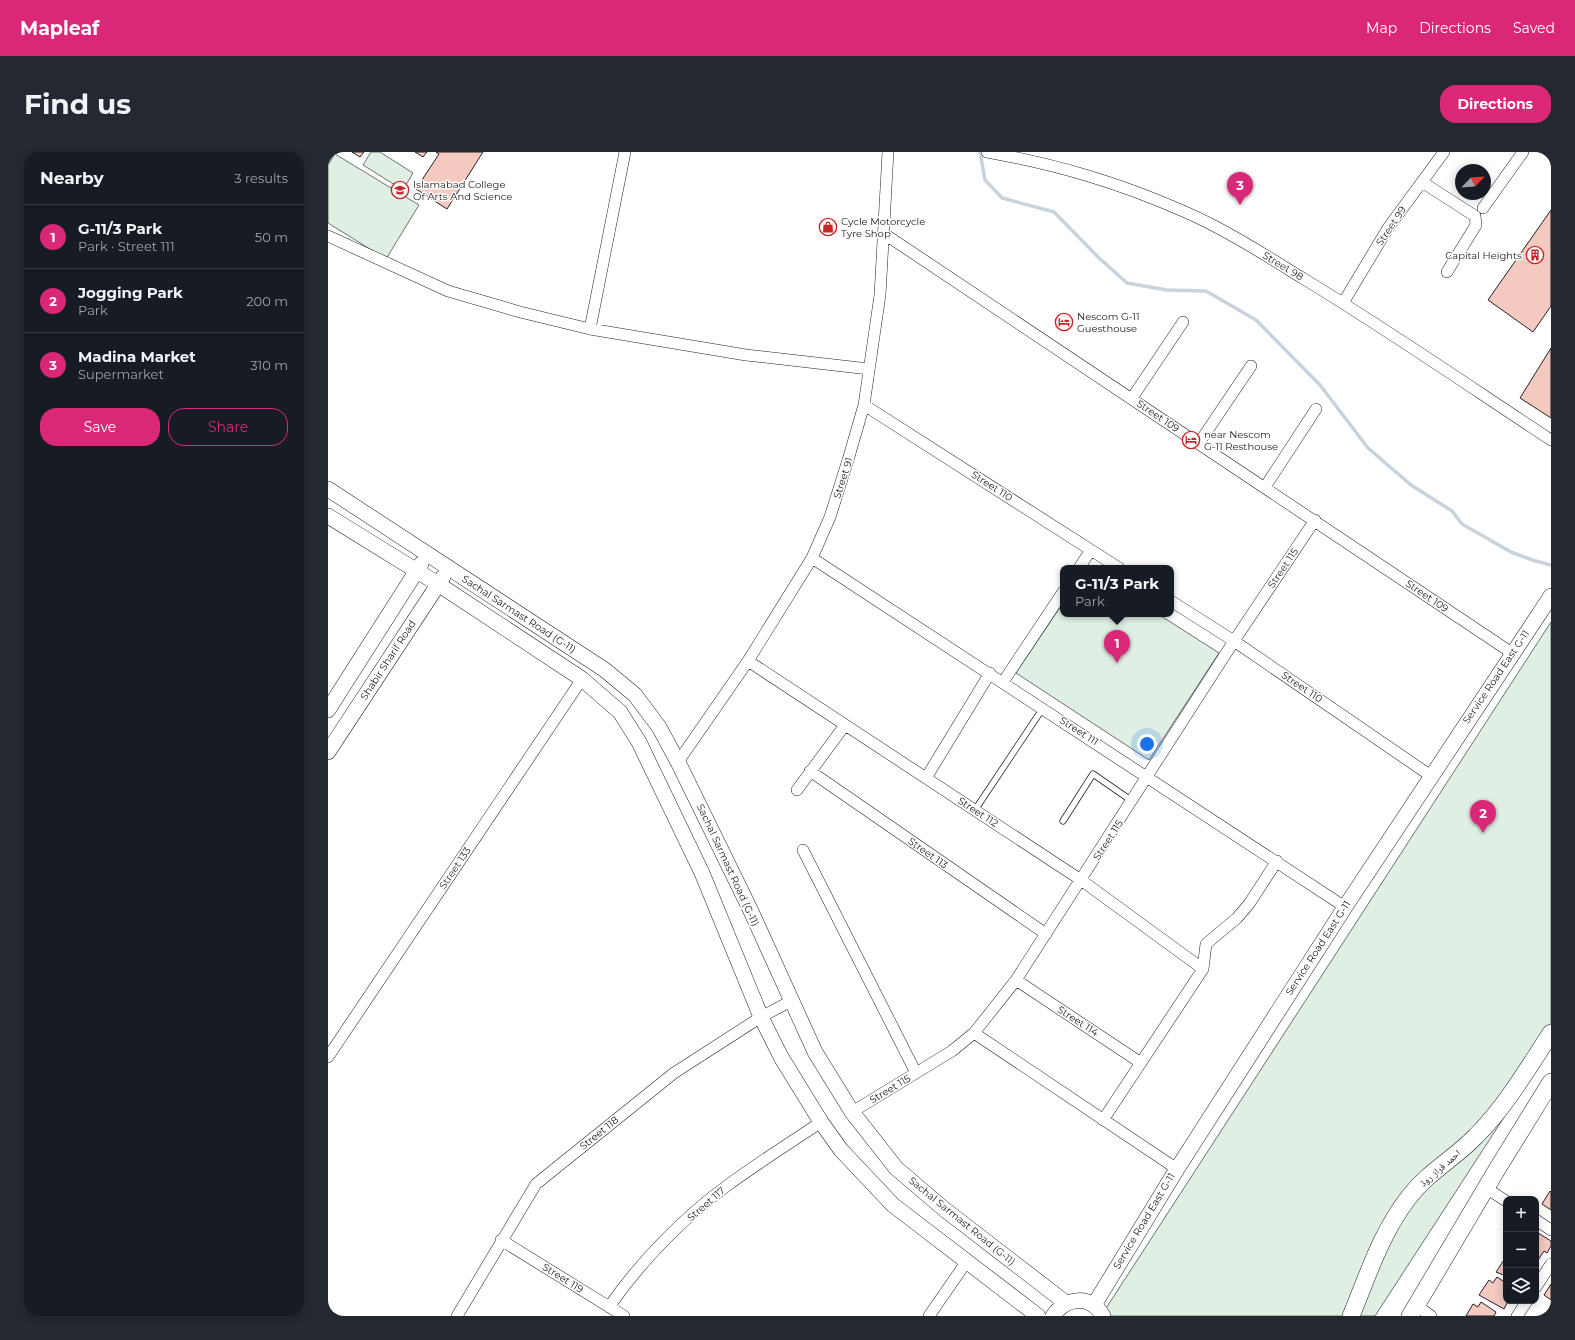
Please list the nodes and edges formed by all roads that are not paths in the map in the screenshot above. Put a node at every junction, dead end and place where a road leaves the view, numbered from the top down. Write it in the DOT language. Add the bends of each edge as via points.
graph roads {
  1 [pos="625,152"];
  2 [pos="888,152"];
  3 [pos="987,152"];
  4 [pos="1444,152"];
  5 [pos="1523,152"];
  6 [pos="1422,182"];
  7 [pos="1483,208"];
  8 [pos="883,233"];
  9 [pos="328,236"];
  10 [pos="1447,272"];
  11 [pos="1344,303"];
  12 [pos="1183,322"];
  13 [pos="590,329"];
  14 [pos="1251,366"];
  15 [pos="869,369"];
  16 [pos="1132,398"];
  17 [pos="864,405"];
  18 [pos="1316,409"];
  19 [pos="1551,440"];
  20 [pos="1199,443"];
  21 [pos="1265,487"];
  22 [pos="328,489"];
  23 [pos="328,516"];
  24 [pos="1315,520"];
  25 [pos="1091,550"];
  26 [pos="428,554"];
  27 [pos="812,558"];
  28 [pos="1081,565"];
  29 [pos="1115,565"];
  30 [pos="449,568"];
  31 [pos="416,572"];
  32 [pos="438,584"];
  33 [pos="1060,596"];
  34 [pos="1551,596"];
  35 [pos="1174,603"];
  36 [pos="1234,641"];
  37 [pos="1512,653"];
  38 [pos="748,661"];
  39 [pos="352,672"];
  40 [pos="990,673"];
  41 [pos="582,680"];
  42 [pos="1003,682"];
  43 [pos="372,684"];
  44 [pos="330,705"];
  45 [pos="1043,708"];
  46 [pos="845,725"];
  47 [pos="328,752"];
  48 [pos="678,762"];
  49 [pos="810,771"];
  50 [pos="1148,776"];
  51 [pos="1431,776"];
  52 [pos="926,778"];
  53 [pos="797,790"];
  54 [pos="1132,802"];
  55 [pos="975,810"];
  56 [pos="1063,821"];
  57 [pos="803,850"];
  58 [pos="1277,861"];
  59 [pos="1081,880"];
  60 [pos="1345,907"];
  61 [pos="1046,934"];
  62 [pos="1204,969"];
  63 [pos="1016,980"];
  64 [pos="791,1001"];
  65 [pos="761,1017"];
  66 [pos="974,1033"];
  67 [pos="1551,1033"];
  68 [pos="328,1057"];
  69 [pos="1141,1063"];
  70 [pos="916,1073"];
  71 [pos="1551,1082"];
  72 [pos="852,1112"];
  73 [pos="1103,1120"];
  74 [pos="821,1122"];
  75 [pos="1176,1169"];
  76 [pos="1486,1188"];
  77 [pos="1503,1199"];
  78 [pos="1539,1222"];
  79 [pos="1551,1230"];
  80 [pos="501,1240"];
  81 [pos="967,1261"];
  82 [pos="1551,1264"];
  83 [pos="1539,1282"];
  84 [pos="1066,1303"];
  85 [pos="1525,1304"];
  86 [pos="609,1306"];
  87 [pos="1098,1310"];
  88 [pos="1414,1311"];
  89 [pos="457,1316"];
  90 [pos="624,1316"];
  91 [pos="929,1316"];
  92 [pos="1038,1316"];
  93 [pos="1052,1316"];
  94 [pos="1351,1316"];
  95 [pos="1431,1316"];
  96 [pos="1517,1316"];
  1 -- 13 [label="street"];
  2 -- 8 [label="street, Street 91"];
  3 -- 11 [label="street, Street 98" via="1041,162 1095,177 1185,212 1250,246"];
  4 -- 6 [label="street, Street 99"];
  5 -- 7 [label="street"];
  6 -- 10 [label="street" via="1474,216 1476,220 1476,225"];
  6 -- 11 [label="street, Street 99" via="1388,228"];
  8 -- 15 [label="street, Street 91" via="880,295"];
  8 -- 16 [label="street, Street 109"];
  9 -- 13 [label="street" via="448,291"];
  11 -- 19 [label="street, Street 98"];
  12 -- 16 [label="street"];
  13 -- 15 [label="street" via="746,355"];
  14 -- 20 [label="street"];
  15 -- 17 [label="street, Street 91"];
  16 -- 20 [label="street, Street 109"];
  17 -- 25 [label="street, Street 110"];
  17 -- 27 [label="street, Street 91" via="830,517"];
  18 -- 21 [label="street"];
  20 -- 21 [label="street, Street 109"];
  21 -- 24 [label="street, Street 109"];
  22 -- 26 [label="main road, Sachal Sarmast Road (G-11)"];
  23 -- 31 [label="main road, Sachal Sarmast Road (G-11)"];
  24 -- 36 [label="street, Street 115"];
  24 -- 37 [label="street, Street 109"];
  25 -- 28 [label="street"];
  25 -- 29 [label="street, Street 110"];
  26 -- 30 [label="main road, Sachal Sarmast Road (G-11)"];
  26 -- 31 [label="main road"];
  27 -- 38 [label="street, Street 91"];
  27 -- 40 [label="street, Street 111"];
  30 -- 32 [label="main road, Shabir Sharif Road"];
  30 -- 48 [label="main road, Sachal Sarmast Road (G-11)" via="605,670 635,695 659,727"];
  31 -- 32 [label="main road, Sachal Sarmast Road (G-11)"];
  31 -- 39 [label="main road"];
  32 -- 41 [label="main road, Sachal Sarmast Road (G-11)"];
  32 -- 43 [label="main road, Shabir Sharif Road"];
  33 -- 42 [label="street"];
  34 -- 37 [label="main road, Service Road East G-11"];
  35 -- 36 [label="street, Street 110"];
  36 -- 50 [label="street, Street 115"];
  36 -- 51 [label="street, Street 110"];
  37 -- 51 [label="main road, Service Road East G-11"];
  38 -- 46 [label="street, Street 112"];
  38 -- 48 [label="street, Street 91"];
  39 -- 43 [label="main road"];
  39 -- 44 [label="main road"];
  40 -- 42 [label="street, Street 111"];
  40 -- 52 [label="street"];
  41 -- 65 [label="main road, Sachal Sarmast Road (G-11)" via="620,712 639,742 702,873"];
  41 -- 68 [label="street, Street 133"];
  42 -- 45 [label="street, Street 111"];
  43 -- 47 [label="main road, Shabir Sharif Road"];
  45 -- 50 [label="street, Street 111"];
  45 -- 55 [label="lane"];
  46 -- 49 [label="street"];
  46 -- 52 [label="street, Street 112"];
  48 -- 64 [label="main road, Sachal Sarmast Road (G-11)" via="750,909"];
  49 -- 53 [label="street"];
  49 -- 61 [label="street, Street 113"];
  50 -- 54 [label="street, Street 115"];
  50 -- 58 [label="street, Street 111"];
  51 -- 60 [label="main road, Service Road East G-11"];
  52 -- 55 [label="street, Street 112"];
  54 -- 56 [label="lane" via="1093,774"];
  54 -- 59 [label="street, Street 115"];
  55 -- 59 [label="street, Street 112"];
  57 -- 70 [label="street"];
  58 -- 60 [label="street, Street 111"];
  58 -- 62 [label="street" via="1249,904 1237,918 1206,944"];
  59 -- 61 [label="street, Street 115"];
  59 -- 62 [label="street, Street 112"];
  60 -- 75 [label="main road, Service Road East G-11"];
  61 -- 63 [label="street, Street 115"];
  62 -- 69 [label="street"];
  63 -- 66 [label="street, Street 115"];
  63 -- 69 [label="street, Street 114"];
  64 -- 65 [label="street, Street 118"];
  64 -- 72 [label="main road, Sachal Sarmast Road (G-11)" via="815,1052"];
  65 -- 74 [label="main road, Sachal Sarmast Road (G-11)" via="781,1058"];
  65 -- 80 [label="street, Street 118" via="674,1073 536,1184"];
  66 -- 70 [label="street, Street 115" via="952,1051"];
  66 -- 73 [label="street"];
  67 -- 94 [label="main road, احمد فراز روڈ" via="1488,1124 1421,1182 1409,1197 1384,1235"];
  69 -- 73 [label="street"];
  70 -- 72 [label="street, Street 115"];
  71 -- 76 [label="main road"];
  72 -- 84 [label="main road, Sachal Sarmast Road (G-11)" via="896,1168 944,1209"];
  73 -- 75 [label="street"];
  74 -- 81 [label="main road, Sachal Sarmast Road (G-11)" via="841,1150 892,1205"];
  74 -- 86 [label="street, Street 117" via="727,1185 697,1210 642,1264"];
  75 -- 87 [label="main road, Service Road East G-11"];
  76 -- 77 [label="street"];
  76 -- 88 [label="main road"];
  78 -- 79 [label="street"];
  80 -- 86 [label="street, Street 119"];
  80 -- 89 [label="street, Street 118"];
  81 -- 91 [label="street"];
  81 -- 92 [label="main road, Sachal Sarmast Road (G-11)"];
  82 -- 83 [label="street"];
  84 -- 87 [label="main road" via="1075,1300 1085,1301"];
  84 -- 93 [label="main road"];
  85 -- 96 [label="street"];
  86 -- 90 [label="street, Street 119"];
  88 -- 95 [label="street"];
}
